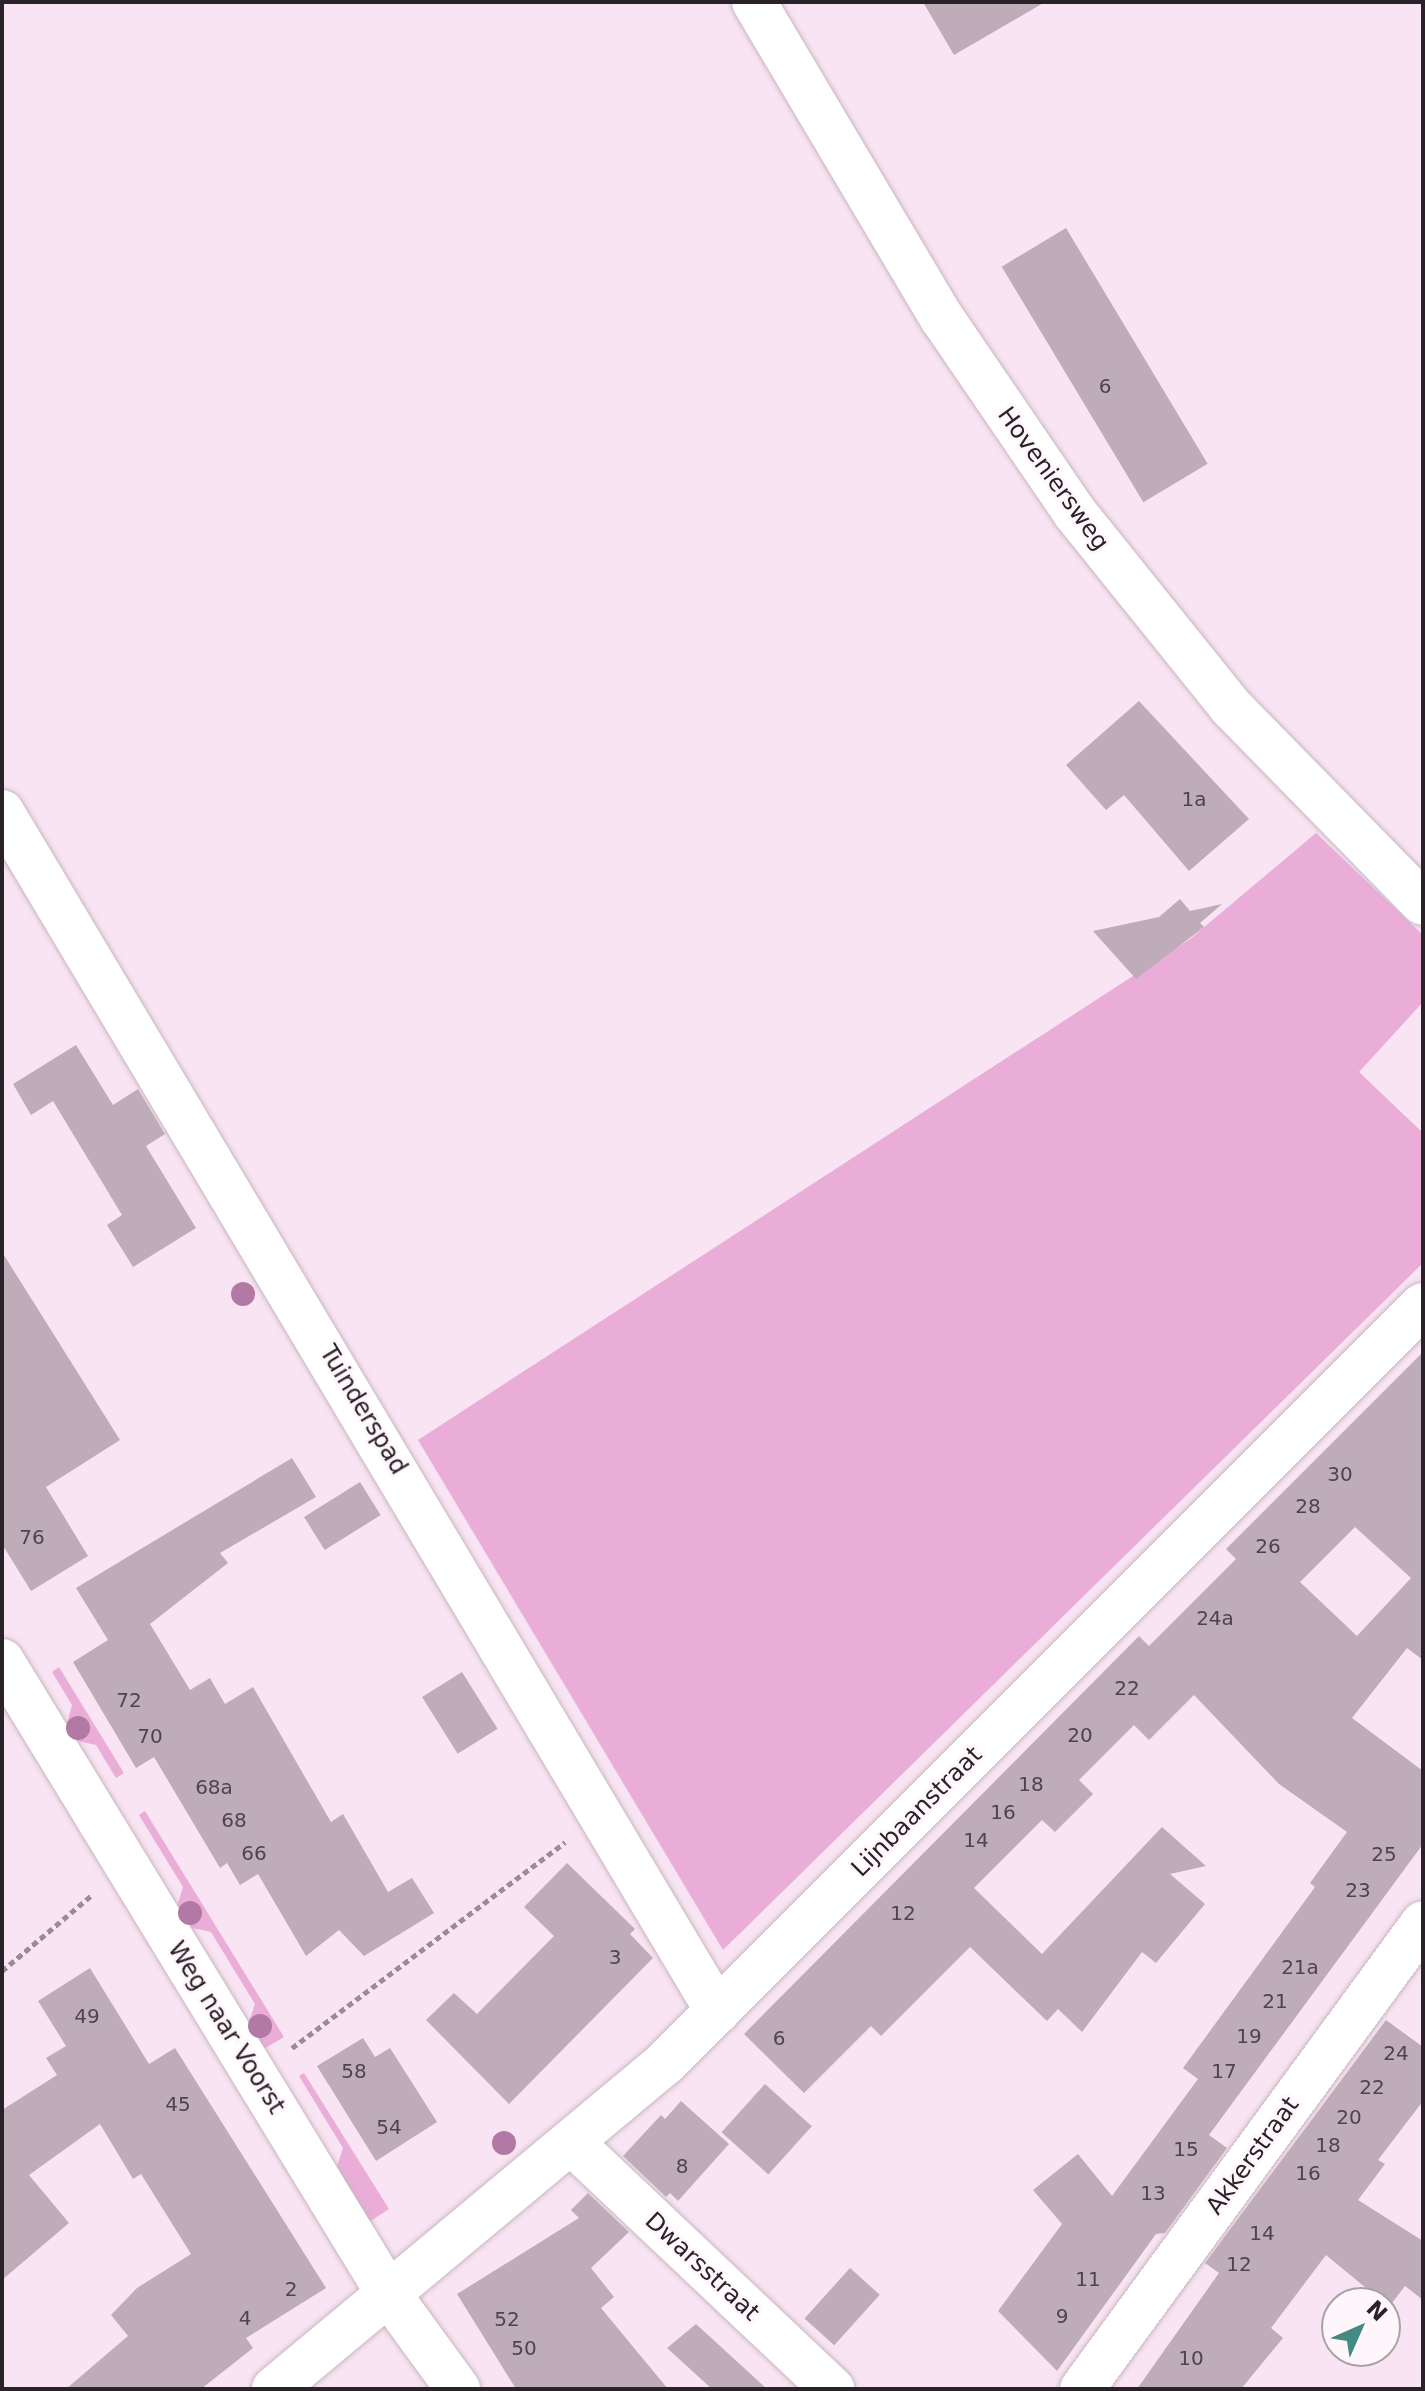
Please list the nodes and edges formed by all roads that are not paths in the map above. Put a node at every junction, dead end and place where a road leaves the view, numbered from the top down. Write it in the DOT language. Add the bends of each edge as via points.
graph roads {
  1 [pos="754,2"];
  2 [pos="2,812"];
  3 [pos="1423,903"];
  4 [pos="1423,1305"];
  5 [pos="2,1661"];
  6 [pos="1423,1923"];
  7 [pos="718,2012"];
  8 [pos="573,2144"];
  9 [pos="388,2293"];
  10 [pos="274,2389"];
  11 [pos="458,2389"];
  12 [pos="832,2389"];
  13 [pos="1082,2389"];
  1 -- 3 [label="street, Hoveniersweg" via="942,318 1075,513 1231,707"];
  2 -- 7 [label="street, Tuinderspad"];
  4 -- 7 [label="street, Lijnbaanstraat"];
  5 -- 9 [label="street, Weg naar Voorst"];
  6 -- 13 [label="street, Akkerstraat"];
  7 -- 8 [label="street, Lijnbaanstraat"];
  8 -- 9 [label="street, Lijnbaanstraat"];
  8 -- 12 [label="street, Dwarsstraat"];
  9 -- 10 [label="street, Lijnbaanstraat"];
  9 -- 11 [label="street, Weg naar Voorst"];
}
